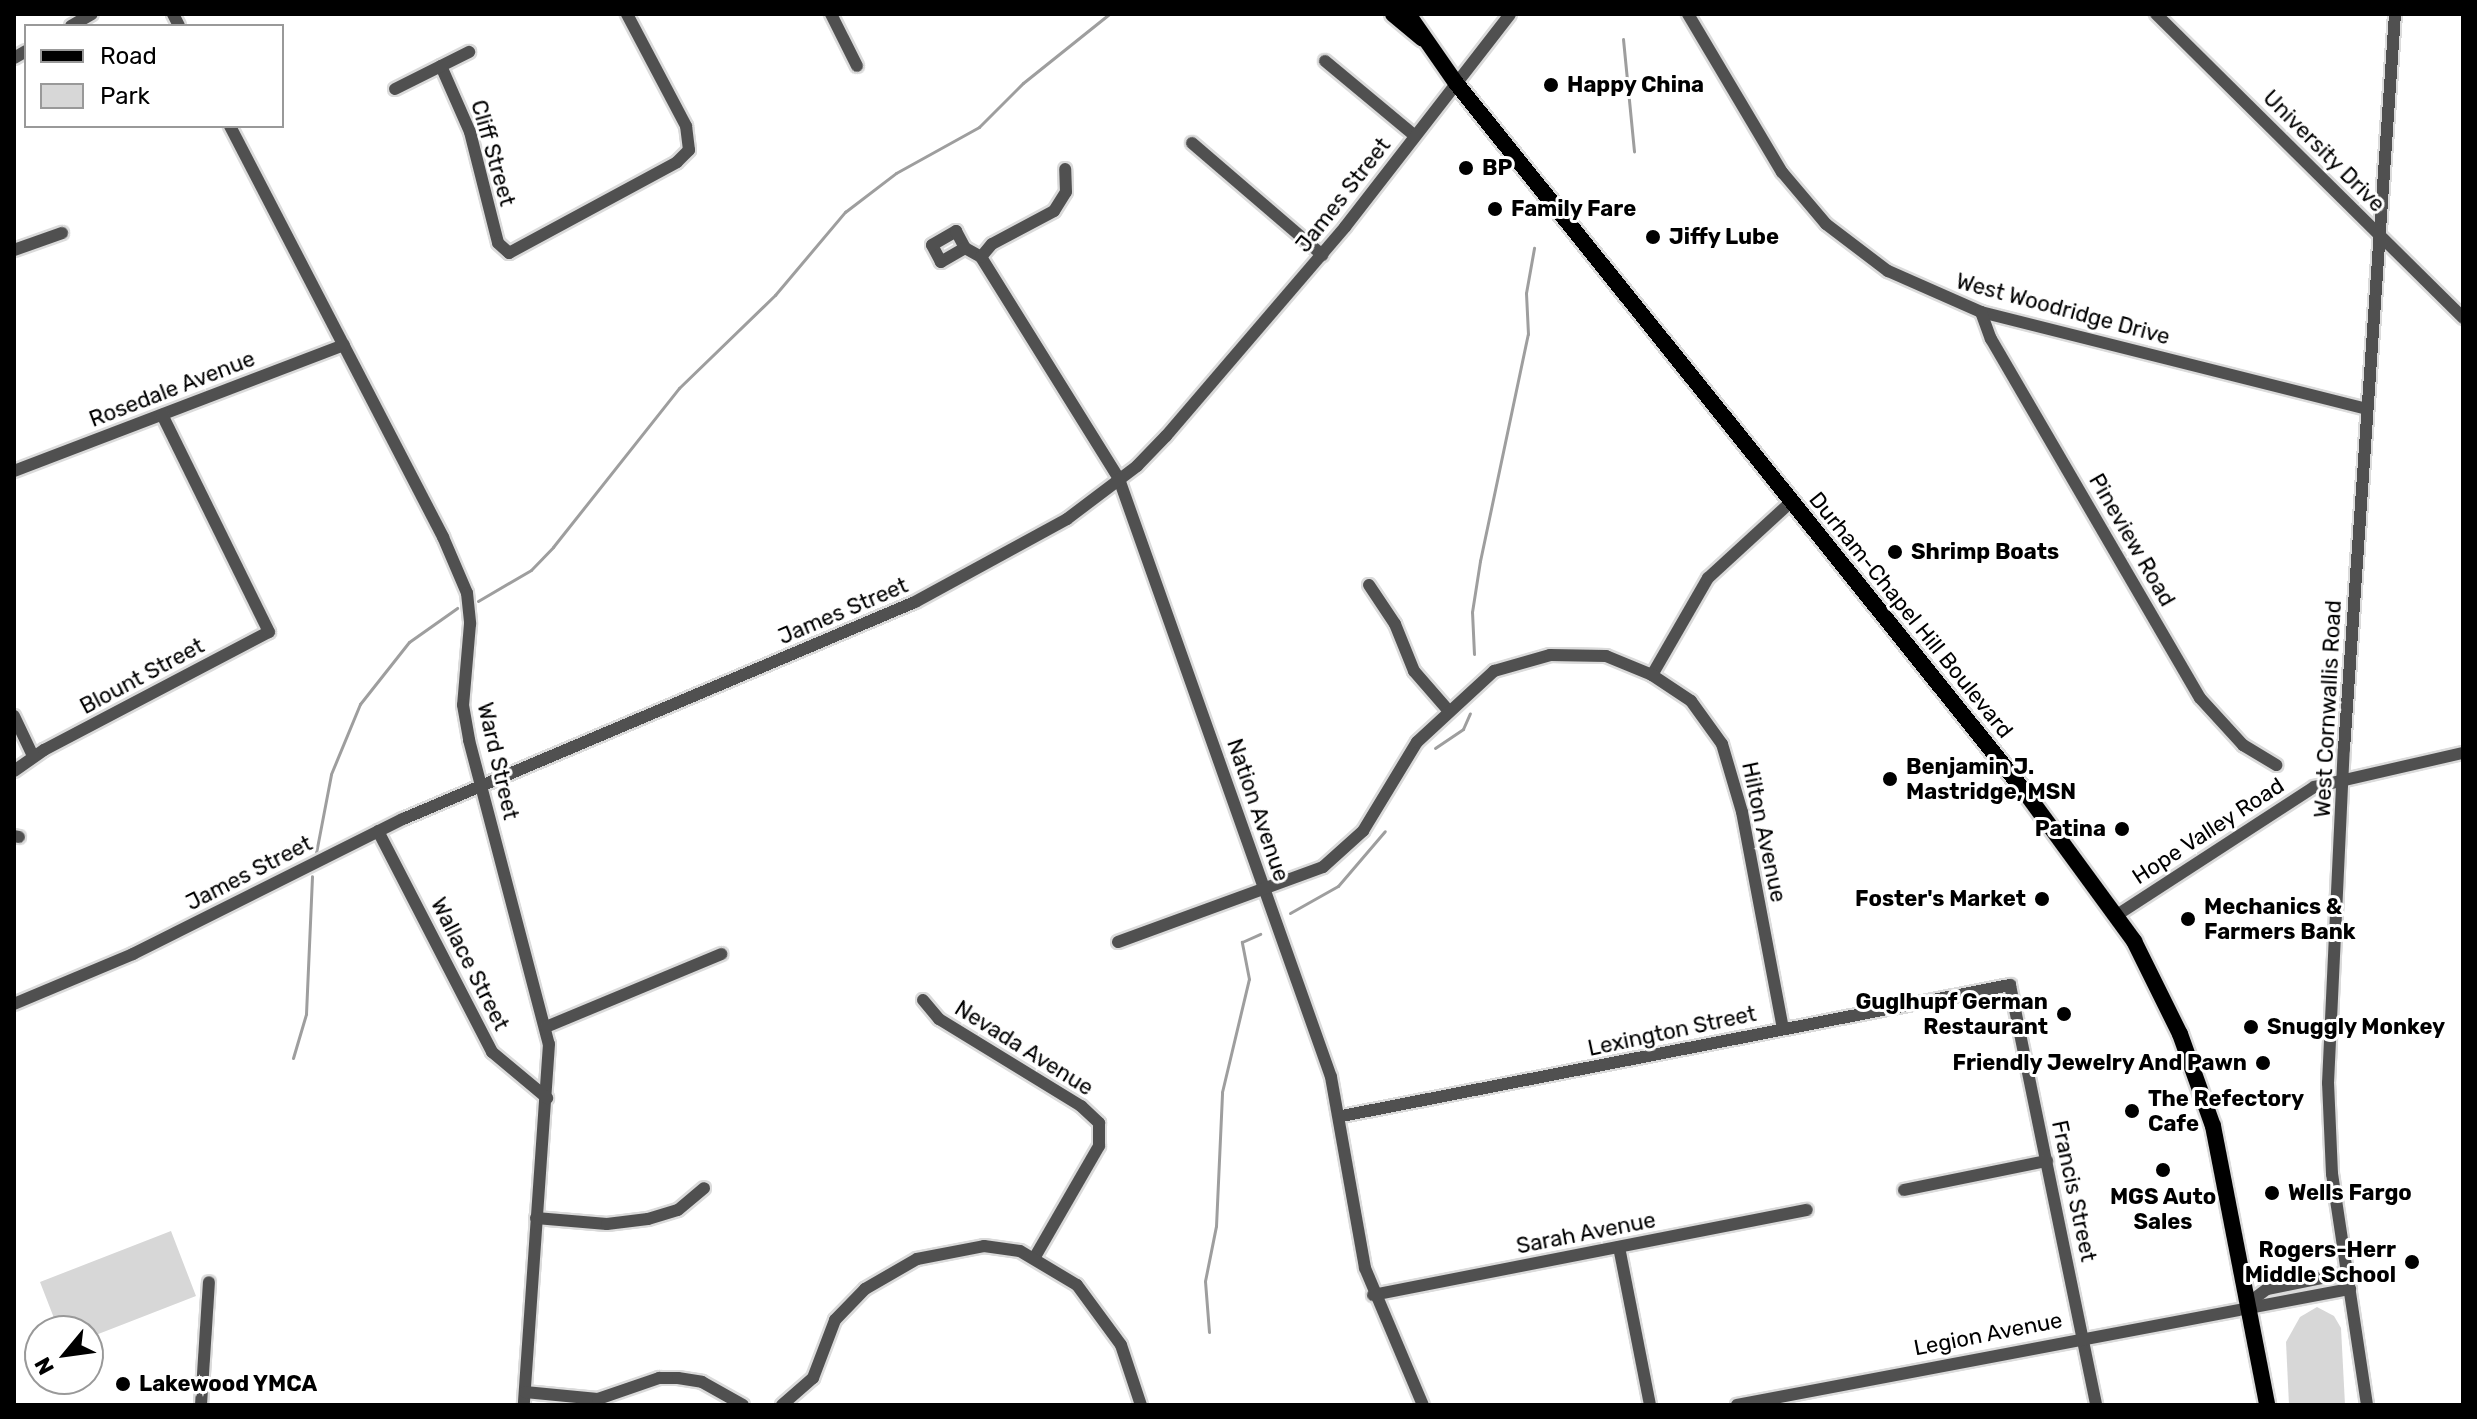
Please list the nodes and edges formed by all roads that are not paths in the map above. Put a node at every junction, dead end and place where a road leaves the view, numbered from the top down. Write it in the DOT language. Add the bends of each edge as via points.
graph roads {
  1 [pos="92,14"];
  2 [pos="627,14"];
  3 [pos="831,14"];
  4 [pos="1393,14"];
  5 [pos="1408,14"];
  6 [pos="1510,14"];
  7 [pos="1688,14"];
  8 [pos="2156,14"];
  9 [pos="2395,14"];
  10 [pos="74,24"];
  11 [pos="1422,38"];
  12 [pos="469,52"];
  13 [pos="1325,61"];
  14 [pos="441,66"];
  15 [pos="857,66"];
  16 [pos="1456,83"];
  17 [pos="395,89"];
  18 [pos="231,128"];
  19 [pos="1415,136"];
  20 [pos="1192,143"];
  21 [pos="1065,169"];
  22 [pos="62,233"];
  23 [pos="2380,235"];
  24 [pos="965,248"];
  25 [pos="14,250"];
  26 [pos="1322,255"];
  27 [pos="981,257"];
  28 [pos="1981,312"];
  29 [pos="2463,318"];
  30 [pos="344,345"];
  31 [pos="2366,409"];
  32 [pos="162,415"];
  33 [pos="14,471"];
  34 [pos="1119,479"];
  35 [pos="1792,501"];
  36 [pos="1369,585"];
  37 [pos="1652,675"];
  38 [pos="1448,710"];
  39 [pos="14,716"];
  40 [pos="2463,753"];
  41 [pos="33,756"];
  42 [pos="2276,765"];
  43 [pos="14,771"];
  44 [pos="2343,778"];
  45 [pos="481,786"];
  46 [pos="378,831"];
  47 [pos="1265,891"];
  48 [pos="2117,915"];
  49 [pos="1118,942"];
  50 [pos="721,954"];
  51 [pos="2010,985"];
  52 [pos="923,1000"];
  53 [pos="14,1004"];
  54 [pos="546,1027"];
  55 [pos="1783,1028"];
  56 [pos="547,1098"];
  57 [pos="1342,1116"];
  58 [pos="2047,1161"];
  59 [pos="704,1188"];
  60 [pos="1904,1190"];
  61 [pos="1807,1210"];
  62 [pos="536,1218"];
  63 [pos="1619,1247"];
  64 [pos="1035,1257"];
  65 [pos="2347,1273"];
  66 [pos="209,1282"];
  67 [pos="2350,1289"];
  68 [pos="1373,1295"];
  69 [pos="2247,1304"];
  70 [pos="2084,1336"];
  71 [pos="524,1399"];
  72 [pos="201,1405"];
  73 [pos="743,1405"];
  74 [pos="782,1405"];
  75 [pos="1141,1405"];
  76 [pos="1423,1405"];
  77 [pos="1650,1405"];
  78 [pos="1737,1405"];
  79 [pos="2096,1405"];
  80 [pos="2267,1405"];
  81 [pos="2367,1405"];
  1 -- 10 [label="street"];
  2 -- 14 [label="street, Cliff Street" via="686,126 689,150 677,162 516,250 503,251 464,112"];
  3 -- 15 [label="street"];
  4 -- 11 [label="main road"];
  5 -- 11 [label="main road, Durham-Chapel Hill Boulevard"];
  6 -- 16 [label="street, James Street"];
  7 -- 28 [label="street, West Woodridge Drive" via="1771,156 1826,224 1888,271"];
  8 -- 23 [label="street, University Drive"];
  9 -- 23 [label="street, West Cornwallis Road"];
  11 -- 16 [label="main road, Durham-Chapel Hill Boulevard"];
  12 -- 14 [label="street"];
  13 -- 19 [label="street"];
  14 -- 17 [label="street"];
  16 -- 19 [label="street, James Street"];
  16 -- 35 [label="main road, Durham-Chapel Hill Boulevard"];
  18 -- 30 [label="street, Ward Street"];
  19 -- 26 [label="street, James Street"];
  20 -- 26 [label="street"];
  21 -- 27 [label="street" via="1066,192 1054,211 987,246"];
  22 -- 25 [label="street"];
  23 -- 29 [label="street, University Drive"];
  23 -- 31 [label="street, West Cornwallis Road"];
  24 -- 27 [label="street"];
  26 -- 34 [label="street, James Street" via="1166,436"];
  27 -- 34 [label="street, Nation Avenue"];
  28 -- 31 [label="street, West Woodridge Drive"];
  28 -- 42 [label="street, Pineview Road" via="1991,339 2200,698 2243,745"];
  30 -- 32 [label="street, Rosedale Avenue"];
  30 -- 45 [label="street, Ward Street" via="467,593 470,624 463,705"];
  31 -- 44 [label="street, West Cornwallis Road"];
  32 -- 33 [label="street, Rosedale Avenue"];
  32 -- 41 [label="street, Blount Street" via="269,632"];
  34 -- 45 [label="street, James Street" via="1045,533 915,602"];
  34 -- 47 [label="street, Nation Avenue"];
  35 -- 37 [label="street" via="1708,578"];
  35 -- 48 [label="main road, Durham-Chapel Hill Boulevard"];
  36 -- 38 [label="street" via="1391,616 1414,671"];
  37 -- 38 [label="street, Hilton Avenue" via="1606,656 1537,657 1494,671"];
  37 -- 55 [label="street, Hilton Avenue" via="1702,711 1729,759"];
  38 -- 47 [label="street, Hilton Avenue" via="1408,753 1354,841 1314,872"];
  39 -- 41 [label="street"];
  40 -- 44 [label="street, Hope Valley Road"];
  41 -- 43 [label="street, Blount Street"];
  44 -- 48 [label="street, Hope Valley Road" via="2285,803"];
  44 -- 65 [label="street, West Cornwallis Road" via="2328,1083 2332,1174"];
  45 -- 46 [label="street, James Street"];
  45 -- 54 [label="street, Ward Street"];
  46 -- 53 [label="street, James Street" via="133,954"];
  46 -- 56 [label="street, Wallace Street" via="492,1052"];
  47 -- 49 [label="street, Hilton Avenue"];
  47 -- 57 [label="street, Nation Avenue"];
  48 -- 69 [label="main road, Durham-Chapel Hill Boulevard" via="2164,996 2200,1085 2220,1158"];
  50 -- 54 [label="street"];
  51 -- 55 [label="street, Lexington Street"];
  51 -- 58 [label="street, Francis Street"];
  52 -- 64 [label="street, Nevada Avenue" via="939,1019 1081,1106 1099,1123 1099,1146"];
  54 -- 56 [label="street, Ward Street"];
  55 -- 57 [label="street, Lexington Street"];
  56 -- 62 [label="street, Ward Street"];
  57 -- 68 [label="street, Nation Avenue" via="1356,1225"];
  58 -- 60 [label="street"];
  58 -- 70 [label="street, Francis Street"];
  59 -- 62 [label="street" via="678,1210 648,1219 607,1224"];
  61 -- 63 [label="street, Sarah Avenue"];
  62 -- 71 [label="street, Ward Street"];
  63 -- 68 [label="street, Sarah Avenue"];
  63 -- 77 [label="street"];
  64 -- 74 [label="street" via="1006,1248 966,1246 917,1259 885,1276 835,1320 813,1378"];
  64 -- 75 [label="street" via="1077,1285 1107,1320 1131,1369"];
  65 -- 67 [label="street, West Cornwallis Road"];
  65 -- 69 [label="street, Legion Avenue" via="2267,1289"];
  66 -- 72 [label="street"];
  67 -- 69 [label="street, Legion Avenue"];
  67 -- 81 [label="street, West Cornwallis Road"];
  68 -- 76 [label="street, Nation Avenue"];
  69 -- 70 [label="street, Legion Avenue"];
  69 -- 80 [label="main road, Durham-Chapel Hill Boulevard"];
  70 -- 78 [label="street, Legion Avenue"];
  70 -- 79 [label="street, Francis Street"];
  71 -- 73 [label="street" via="598,1399 659,1378 678,1378 702,1382"];
}
